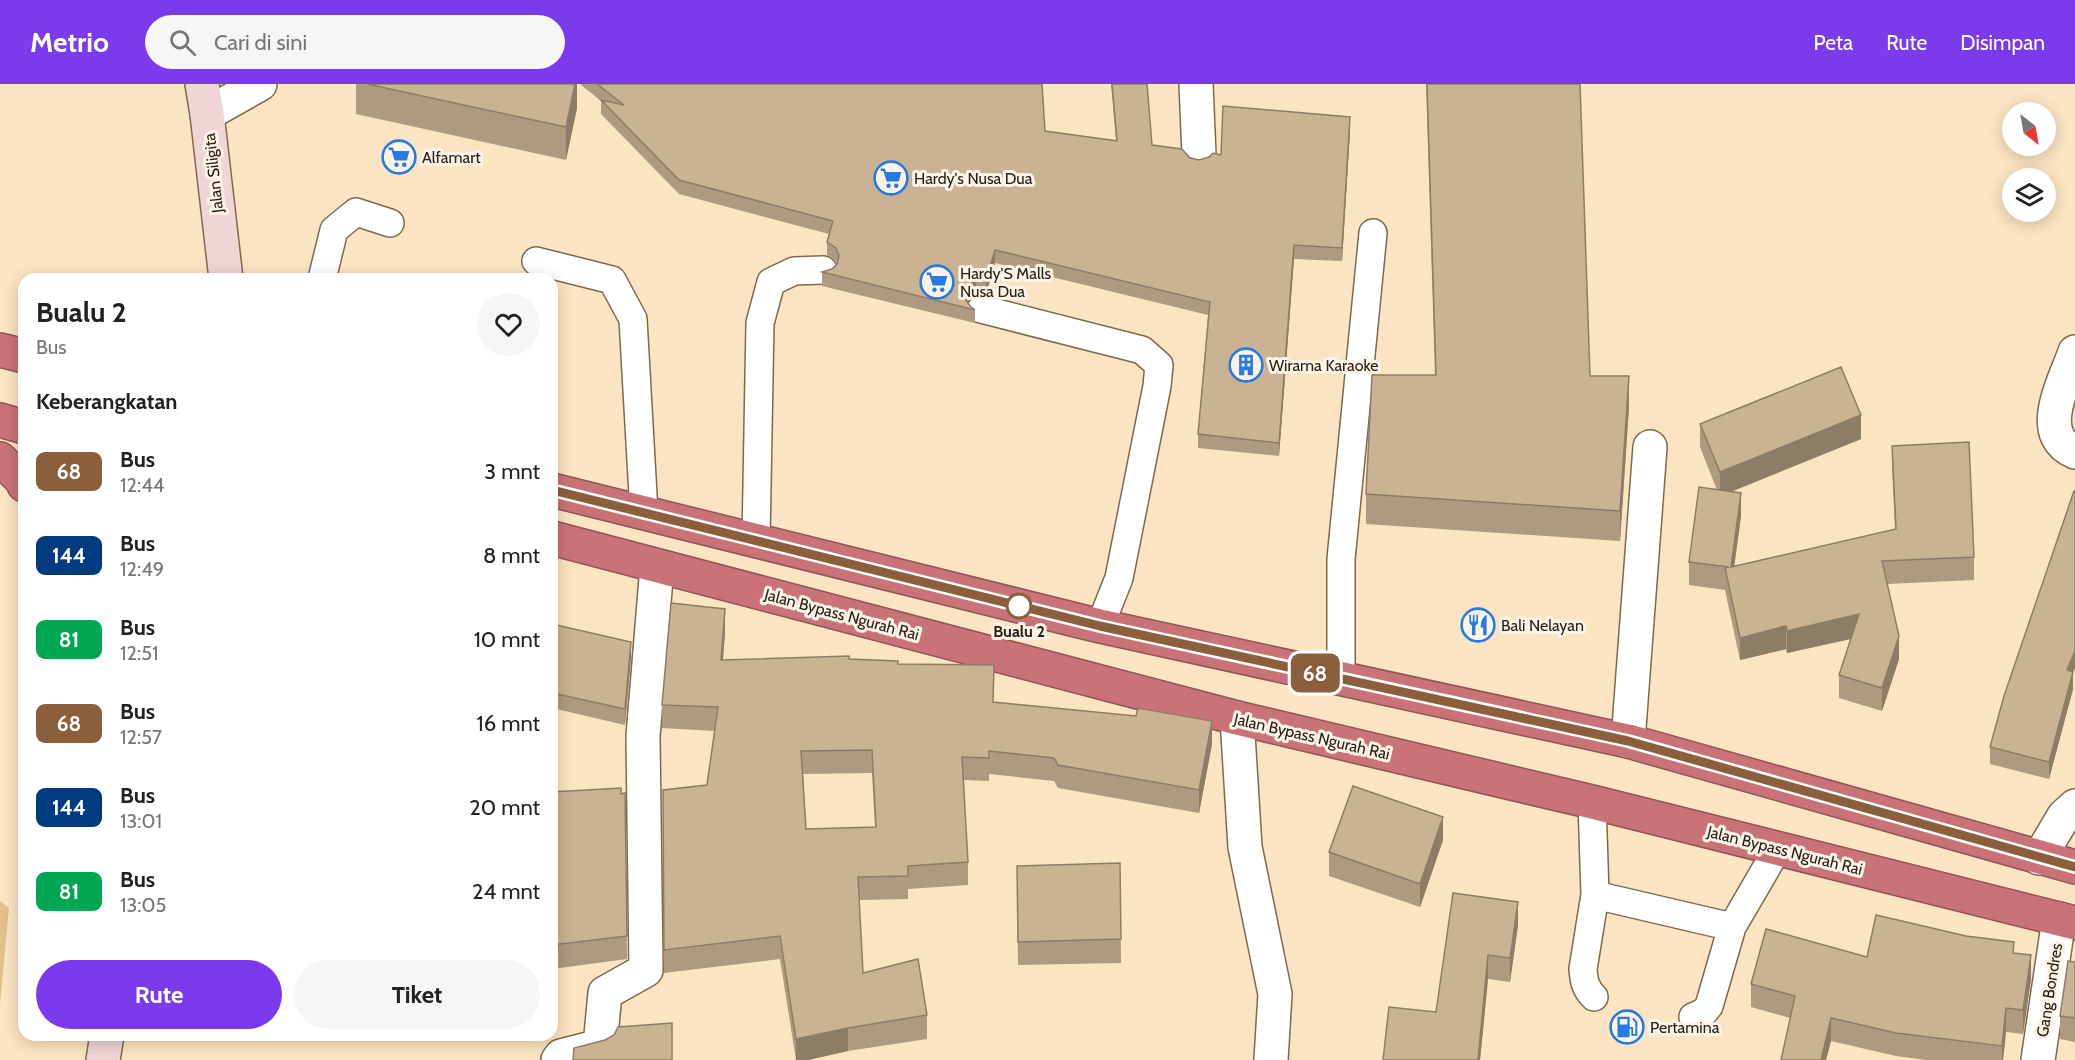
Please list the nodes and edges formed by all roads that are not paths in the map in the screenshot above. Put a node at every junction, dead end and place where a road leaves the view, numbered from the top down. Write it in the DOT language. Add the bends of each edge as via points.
graph roads {
  1 [pos="260,84"];
  2 [pos="1196,84"];
  3 [pos="205,99"];
  4 [pos="1199,155"];
  5 [pos="390,223"];
  6 [pos="1373,233"];
  7 [pos="536,261"];
  8 [pos="823,270"];
  9 [pos="221,273"];
  10 [pos="323,273"];
  11 [pos="981,309"];
  12 [pos="0,350"];
  13 [pos="2075,352"];
  14 [pos="18,354"];
  15 [pos="0,420"];
  16 [pos="18,425"];
  17 [pos="1650,447"];
  18 [pos="2075,452"];
  19 [pos="0,459"];
  20 [pos="18,476"];
  21 [pos="558,492"];
  22 [pos="644,513"];
  23 [pos="558,540"];
  24 [pos="756,540"];
  25 [pos="657,566"];
  26 [pos="1100,626"];
  27 [pos="1341,679"];
  28 [pos="1237,718"];
  29 [pos="1628,741"];
  30 [pos="1592,802"];
  31 [pos="2075,808"];
  32 [pos="2075,823"];
  33 [pos="1778,848"];
  34 [pos="2059,864"];
  35 [pos="1595,895"];
  36 [pos="2067,921"];
  37 [pos="1732,927"];
  38 [pos="1594,997"];
  39 [pos="1693,1017"];
  40 [pos="558,1060"];
  41 [pos="1271,1060"];
  42 [pos="2038,1060"];
  1 -- 3 [label="street"];
  2 -- 4 [label="street"];
  3 -- 9 [label="main road, Jalan Siligita"];
  5 -- 10 [label="lane" via="356,212 347,218 334,230"];
  6 -- 27 [label="lane" via="1341,559"];
  7 -- 22 [label="lane" via="612,280 633,319"];
  8 -- 24 [label="lane" via="794,271 771,282 760,323"];
  11 -- 26 [label="lane" via="1142,350 1159,365 1119,578"];
  12 -- 14 [label="highway"];
  13 -- 18 [label="street" via="2054,413 2056,434 2064,447"];
  15 -- 16 [label="highway"];
  17 -- 29 [label="street"];
  19 -- 20 [label="highway"];
  21 -- 22 [label="highway"];
  22 -- 24 [label="highway"];
  23 -- 25 [label="highway, Jalan Bypass Ngurah Rai"];
  24 -- 26 [label="highway"];
  25 -- 28 [label="highway, Jalan Bypass Ngurah Rai"];
  25 -- 40 [label="street" via="643,736 646,970 605,993 600,1046"];
  26 -- 27 [label="highway"];
  27 -- 29 [label="highway"];
  28 -- 30 [label="highway, Jalan Bypass Ngurah Rai"];
  28 -- 41 [label="street" via="1245,848 1275,994"];
  29 -- 34 [label="highway"];
  30 -- 33 [label="highway, Jalan Bypass Ngurah Rai"];
  30 -- 35 [label="lane"];
  31 -- 34 [label="street" via="2064,816"];
  32 -- 34 [label="street"];
  33 -- 36 [label="highway, Jalan Bypass Ngurah Rai"];
  33 -- 37 [label="lane"];
  35 -- 37 [label="lane"];
  35 -- 38 [label="lane" via="1583,969 1587,990"];
  36 -- 42 [label="street, Gang Bondres"];
  37 -- 39 [label="lane" via="1709,1006"];
}
